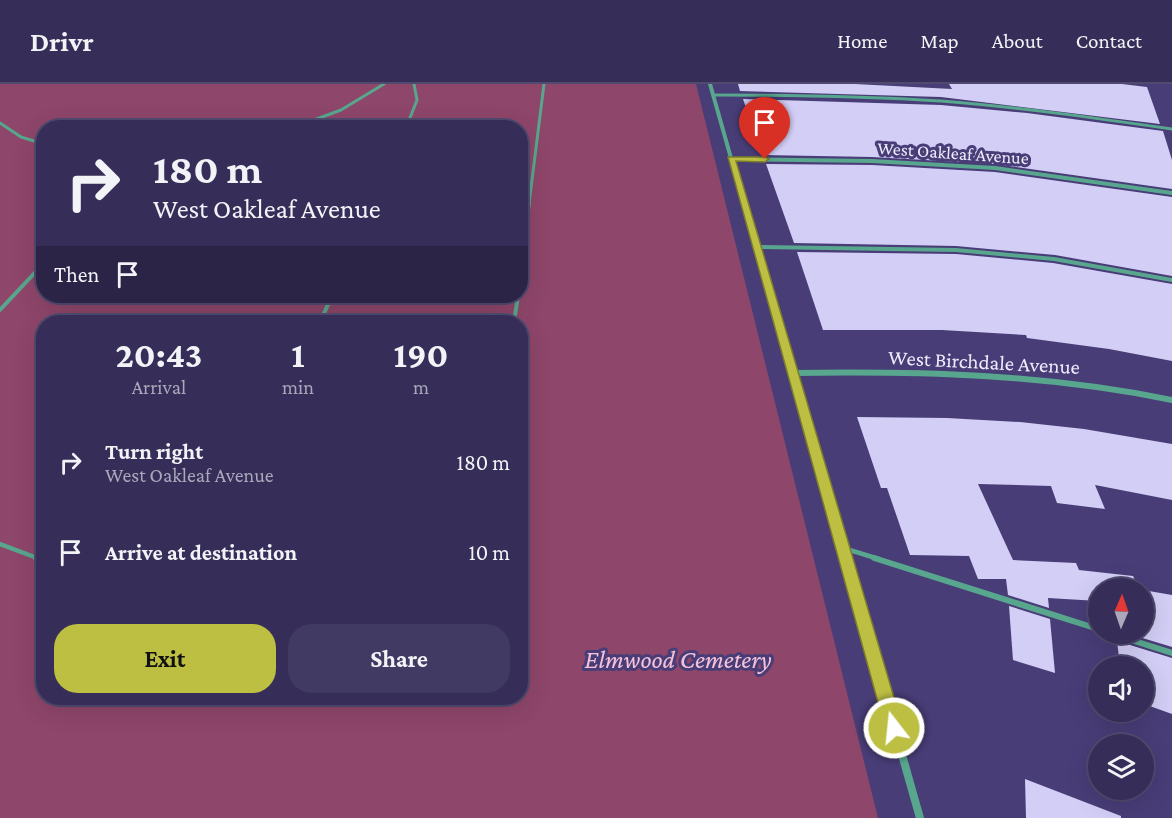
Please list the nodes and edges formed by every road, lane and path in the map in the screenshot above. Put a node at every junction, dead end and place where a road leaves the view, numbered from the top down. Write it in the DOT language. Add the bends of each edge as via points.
graph roads {
  1 [pos="384,84"];
  2 [pos="414,84"];
  3 [pos="544,84"];
  4 [pos="710,84"];
  5 [pos="713,95"];
  6 [pos="314,120"];
  7 [pos="409,120"];
  8 [pos="0,123"];
  9 [pos="1172,129"];
  10 [pos="36,142"];
  11 [pos="731,159"];
  12 [pos="1172,193"];
  13 [pos="529,200"];
  14 [pos="528,208"];
  15 [pos="756,247"];
  16 [pos="36,272"];
  17 [pos="1172,280"];
  18 [pos="0,310"];
  19 [pos="792,373"];
  20 [pos="1172,400"];
  21 [pos="0,544"];
  22 [pos="843,548"];
  23 [pos="36,558"];
  24 [pos="1088,627"];
  25 [pos="1144,644"];
  26 [pos="1172,653"];
  27 [pos="920,818"];
  1 -- 6 [label="lane" via="341,110"];
  2 -- 7 [label="lane" via="419,91"];
  3 -- 13 [label="lane"];
  4 -- 5 [label="street"];
  5 -- 9 [label="lane" via="933,100"];
  5 -- 11 [label="street"];
  8 -- 10 [label="lane"];
  11 -- 12 [label="street, West Oakleaf Avenue" via="995,168"];
  11 -- 15 [label="street"];
  13 -- 14 [label="lane"];
  15 -- 17 [label="lane" via="957,250 1064,261"];
  15 -- 19 [label="street"];
  16 -- 18 [label="lane"];
  19 -- 20 [label="street, West Birchdale Avenue" via="904,371 1034,378"];
  19 -- 22 [label="street"];
  21 -- 23 [label="lane"];
  22 -- 24 [label="lane"];
  22 -- 27 [label="street"];
  25 -- 26 [label="lane"];
}
